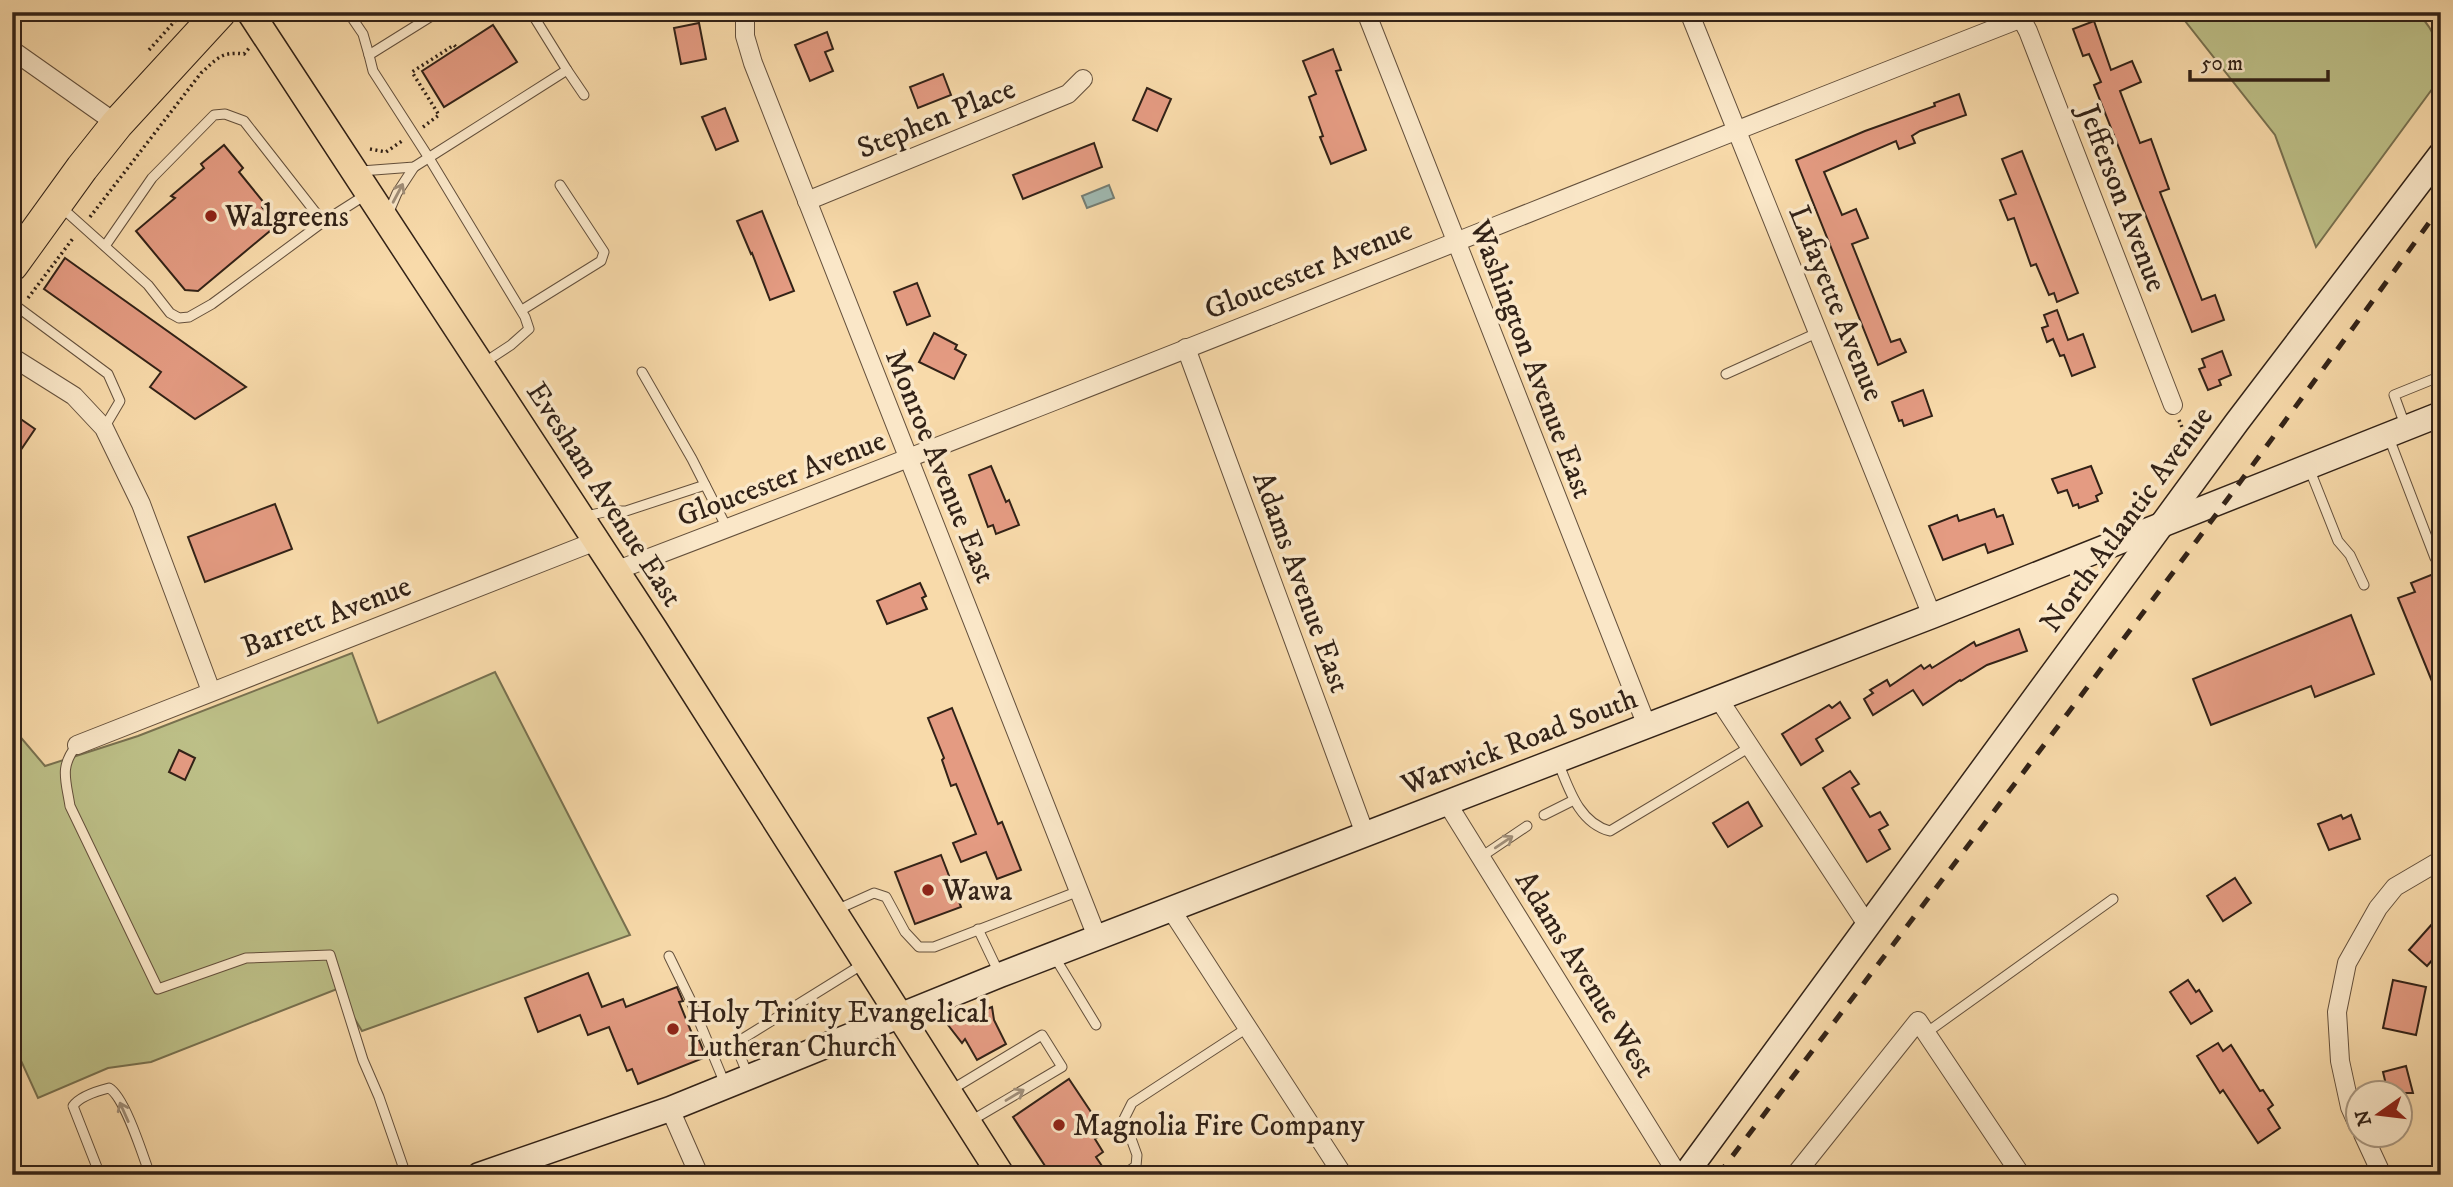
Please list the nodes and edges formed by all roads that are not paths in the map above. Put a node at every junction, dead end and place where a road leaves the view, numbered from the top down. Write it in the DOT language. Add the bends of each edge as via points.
graph roads {
  1 [pos="220,12"];
  2 [pos="348,12"];
  3 [pos="438,12"];
  4 [pos="531,12"];
  5 [pos="745,12"];
  6 [pos="1366,12"];
  7 [pos="1689,12"];
  8 [pos="2020,15"];
  9 [pos="256,22"];
  10 [pos="12,50"];
  11 [pos="369,55"];
  12 [pos="567,70"];
  13 [pos="1083,79"];
  14 [pos="584,96"];
  15 [pos="117,124"];
  16 [pos="1738,129"];
  17 [pos="2441,154"];
  18 [pos="429,158"];
  19 [pos="414,167"];
  20 [pos="361,182"];
  21 [pos="560,185"];
  22 [pos="807,201"];
  23 [pos="57,203"];
  24 [pos="386,220"];
  25 [pos="323,222"];
  26 [pos="1456,241"];
  27 [pos="104,246"];
  28 [pos="12,265"];
  29 [pos="16,306"];
  30 [pos="522,310"];
  31 [pos="1819,332"];
  32 [pos="1186,348"];
  33 [pos="12,356"];
  34 [pos="480,365"];
  35 [pos="642,372"];
  36 [pos="1726,374"];
  37 [pos="2441,376"];
  38 [pos="2173,405"];
  39 [pos="2441,414"];
  40 [pos="104,428"];
  41 [pos="2397,431"];
  42 [pos="909,459"];
  43 [pos="2309,466"];
  44 [pos="705,485"];
  45 [pos="580,517"];
  46 [pos="2162,524"];
  47 [pos="727,528"];
  48 [pos="596,541"];
  49 [pos="2435,558"];
  50 [pos="615,571"];
  51 [pos="2364,585"];
  52 [pos="1932,616"];
  53 [pos="211,691"];
  54 [pos="1718,698"];
  55 [pos="1647,726"];
  56 [pos="77,745"];
  57 [pos="1750,747"];
  58 [pos="1557,760"];
  59 [pos="1574,800"];
  60 [pos="1447,803"];
  61 [pos="1544,815"];
  62 [pos="1527,826"];
  63 [pos="1365,834"];
  64 [pos="1481,857"];
  65 [pos="2441,860"];
  66 [pos="1079,891"];
  67 [pos="2113,899"];
  68 [pos="1170,908"];
  69 [pos="832,912"];
  70 [pos="1868,926"];
  71 [pos="978,929"];
  72 [pos="1097,937"];
  73 [pos="1053,954"];
  74 [pos="669,957"];
  75 [pos="865,963"];
  76 [pos="1000,975"];
  77 [pos="899,1016"];
  78 [pos="1096,1025"];
  79 [pos="1922,1027"];
  80 [pos="1247,1028"];
  81 [pos="2344,1079"];
  82 [pos="737,1081"];
  83 [pos="948,1092"];
  84 [pos="670,1109"];
  85 [pos="968,1123"];
  86 [pos="2369,1148"];
  87 [pos="100,1175"];
  88 [pos="150,1175"];
  89 [pos="406,1175"];
  90 [pos="479,1175"];
  91 [pos="699,1175"];
  92 [pos="1001,1175"];
  93 [pos="1123,1175"];
  94 [pos="1343,1175"];
  95 [pos="1678,1175"];
  96 [pos="1685,1175"];
  97 [pos="1795,1175"];
  98 [pos="2021,1175"];
  99 [pos="2382,1175"];
  1 -- 15 [label="highway"];
  2 -- 11 [label="lane" via="363,34"];
  3 -- 11 [label="lane"];
  4 -- 12 [label="lane"];
  5 -- 22 [label="street, Monroe Avenue East" via="745,36 753,63"];
  6 -- 26 [label="street, Washington Avenue East"];
  7 -- 16 [label="street, Lafayette Avenue"];
  8 -- 16 [label="street, Gloucester Avenue"];
  8 -- 38 [label="street, Jefferson Avenue"];
  9 -- 20 [label="main road, Evesham Avenue East"];
  10 -- 15 [label="street"];
  11 -- 18 [label="lane" via="373,71"];
  12 -- 14 [label="lane"];
  12 -- 18 [label="lane"];
  13 -- 22 [label="street, Stephen Place" via="1068,94"];
  15 -- 23 [label="highway"];
  16 -- 26 [label="street, Gloucester Avenue"];
  16 -- 31 [label="street, Lafayette Avenue"];
  17 -- 46 [label="street, North Atlantic Avenue"];
  18 -- 19 [label="lane"];
  18 -- 30 [label="lane"];
  19 -- 20 [label="lane"];
  24 -- 19 [label="lane, one-way"];
  20 -- 24 [label="main road, Evesham Avenue East"];
  20 -- 25 [label="lane"];
  21 -- 30 [label="lane" via="604,252 601,261"];
  22 -- 42 [label="street, Monroe Avenue East"];
  23 -- 27 [label="lane"];
  23 -- 28 [label="highway"];
  24 -- 34 [label="main road, Evesham Avenue East"];
  25 -- 27 [label="lane" via="189,317 170,313 148,285"];
  25 -- 27 [label="lane" via="244,121 214,115 152,178"];
  26 -- 32 [label="street, Gloucester Avenue"];
  26 -- 55 [label="street, Washington Avenue East"];
  29 -- 40 [label="lane" via="108,374 121,401"];
  30 -- 34 [label="lane" via="529,330"];
  31 -- 36 [label="lane"];
  31 -- 52 [label="street, Lafayette Avenue"];
  32 -- 42 [label="street, Gloucester Avenue"];
  32 -- 63 [label="street, Adams Avenue East"];
  33 -- 40 [label="street" via="74,396"];
  34 -- 45 [label="main road, Evesham Avenue East"];
  35 -- 44 [label="lane"];
  37 -- 41 [label="lane" via="2394,395"];
  39 -- 41 [label="street, Warwick Road South"];
  40 -- 53 [label="street" via="141,504"];
  41 -- 43 [label="street, Warwick Road South"];
  41 -- 49 [label="lane"];
  42 -- 47 [label="street, Gloucester Avenue"];
  42 -- 66 [label="street, Monroe Avenue East"];
  43 -- 46 [label="street, Warwick Road South"];
  43 -- 51 [label="lane" via="2338,541"];
  44 -- 45 [label="lane" via="626,512"];
  44 -- 47 [label="lane"];
  45 -- 48 [label="main road, Evesham Avenue East"];
  46 -- 52 [label="street, Warwick Road South"];
  46 -- 70 [label="street, North Atlantic Avenue"];
  47 -- 50 [label="street, Gloucester Avenue"];
  48 -- 50 [label="main road, Evesham Avenue East"];
  48 -- 53 [label="street, Barrett Avenue"];
  50 -- 69 [label="main road, Evesham Avenue East"];
  52 -- 54 [label="street, Warwick Road South"];
  53 -- 56 [label="street, Barrett Avenue"];
  54 -- 55 [label="street, Warwick Road South"];
  54 -- 57 [label="street"];
  55 -- 58 [label="street, Warwick Road South"];
  56 -- 89 [label="lane" via="66,766 70,806 158,989 246,958 330,955"];
  57 -- 59 [label="lane" via="1611,831 1596,827"];
  57 -- 70 [label="street"];
  58 -- 59 [label="lane"];
  58 -- 60 [label="street, Warwick Road South"];
  59 -- 61 [label="lane"];
  60 -- 63 [label="street, Warwick Road South"];
  60 -- 64 [label="street, Adams Avenue West"];
  64 -- 62 [label="lane, one-way"];
  63 -- 68 [label="street, Warwick Road South"];
  64 -- 95 [label="street, Adams Avenue West"];
  65 -- 81 [label="street" via="2395,887 2347,963 2337,1012"];
  66 -- 71 [label="lane"];
  66 -- 72 [label="street, Monroe Avenue East"];
  67 -- 79 [label="lane"];
  68 -- 72 [label="street, Warwick Road South"];
  68 -- 80 [label="street"];
  69 -- 71 [label="lane" via="874,893 886,897 919,947 934,947"];
  69 -- 75 [label="main road, Evesham Avenue East"];
  70 -- 96 [label="street, North Atlantic Avenue"];
  71 -- 76 [label="lane"];
  72 -- 73 [label="street, Warwick Road South"];
  73 -- 76 [label="street, Warwick Road South"];
  73 -- 78 [label="lane"];
  74 -- 82 [label="lane"];
  75 -- 77 [label="main road, Evesham Avenue East"];
  75 -- 82 [label="lane" via="739,1041"];
  76 -- 77 [label="street, Warwick Road South"];
  77 -- 82 [label="street, Warwick Road South"];
  77 -- 83 [label="main road, Evesham Avenue East"];
  79 -- 97 [label="street"];
  79 -- 98 [label="street"];
  80 -- 93 [label="lane" via="1132,1103 1124,1119 1137,1155 1136,1166"];
  80 -- 94 [label="street"];
  82 -- 84 [label="street, Warwick Road South"];
  83 -- 85 [label="main road, Evesham Avenue East"];
  85 -- 83 [label="lane, one-way" via="1062,1067 1042,1035"];
  84 -- 90 [label="street, Warwick Road South"];
  84 -- 91 [label="street"];
  85 -- 92 [label="main road, Evesham Avenue East"];
  86 -- 99 [label="street"];
  88 -- 87 [label="lane, one-way" via="123,1108 109,1088 73,1106"];
}
